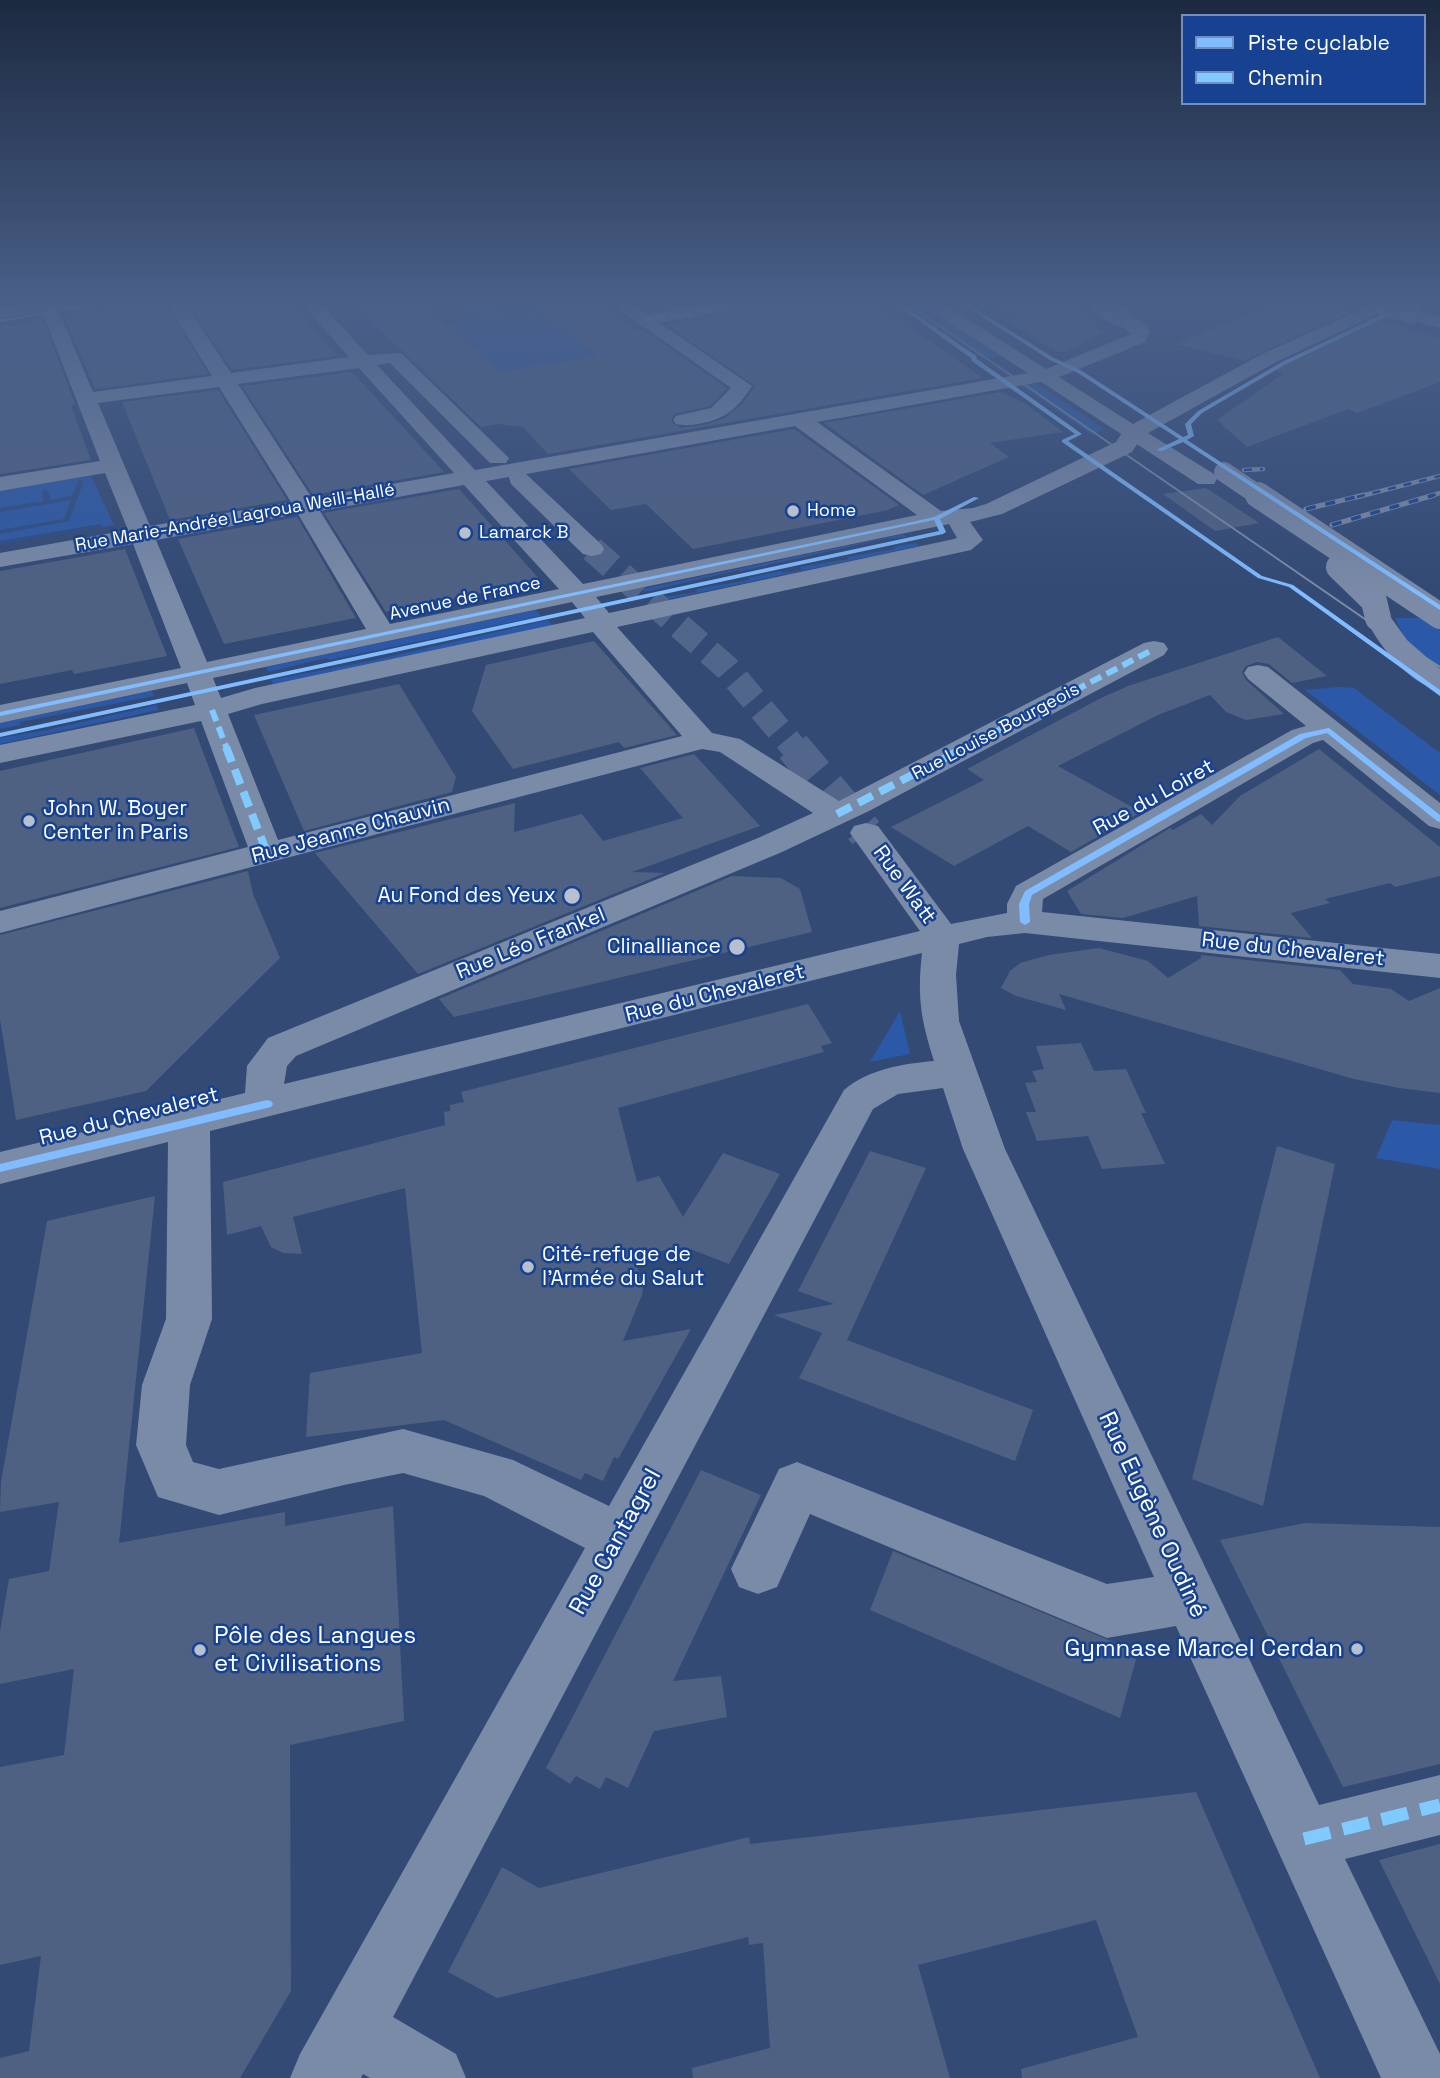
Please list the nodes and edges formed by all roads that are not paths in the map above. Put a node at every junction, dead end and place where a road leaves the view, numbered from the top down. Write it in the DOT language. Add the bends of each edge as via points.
graph roads {
  1 [pos="86,400"];
  2 [pos="239,400"];
  3 [pos="399,400"];
  4 [pos="437,400"];
  5 [pos="733,400"];
  6 [pos="904,400"];
  7 [pos="1096,400"];
  8 [pos="1192,400"];
  9 [pos="799,419"];
  10 [pos="1140,428"];
  11 [pos="114,465"];
  12 [pos="469,476"];
  13 [pos="1215,476"];
  14 [pos="519,479"];
  15 [pos="0,484"];
  16 [pos="305,506"];
  17 [pos="948,521"];
  18 [pos="143,535"];
  19 [pos="592,549"];
  20 [pos="0,560"];
  21 [pos="591,608"];
  22 [pos="1440,616"];
  23 [pos="382,634"];
  24 [pos="1154,649"];
  25 [pos="198,673"];
  26 [pos="1258,673"];
  27 [pos="1440,682"];
  28 [pos="212,710"];
  29 [pos="0,714"];
  30 [pos="1329,730"];
  31 [pos="702,740"];
  32 [pos="0,754"];
  33 [pos="1440,819"];
  34 [pos="852,824"];
  35 [pos="267,853"];
  36 [pos="0,922"];
  37 [pos="1025,922"];
  38 [pos="942,937"];
  39 [pos="1440,966"];
  40 [pos="957,1073"];
  41 [pos="267,1104"];
  42 [pos="189,1122"];
  43 [pos="0,1168"];
  44 [pos="619,1538"];
  45 [pos="758,1569"];
  46 [pos="1190,1597"];
  47 [pos="1440,1805"];
  48 [pos="1304,1839"];
  49 [pos="337,2055"];
  50 [pos="432,2078"];
  51 [pos="1416,2078"];
  1 -- 11 [label="street"];
  2 -- 16 [label="street"];
  3 -- 12 [label="street"];
  4 -- 5 [label="street" via="494,456 721,412"];
  6 -- 9 [label="street, Rue Marie-Andrée Lagroua Weill-Hallé"];
  7 -- 10 [label="main road"];
  8 -- 10 [label="main road"];
  9 -- 12 [label="street, Rue Marie-Andrée Lagroua Weill-Hallé"];
  9 -- 17 [label="street"];
  10 -- 13 [label="main road"];
  10 -- 17 [label="street, Avenue de France" via="1124,447 994,509"];
  11 -- 15 [label="street"];
  11 -- 18 [label="street"];
  12 -- 16 [label="street, Rue Marie-Andrée Lagroua Weill-Hallé"];
  12 -- 21 [label="street"];
  13 -- 22 [label="main road, bridge"];
  13 -- 27 [label="main road, bridge" via="1339,568 1374,601 1385,633"];
  14 -- 19 [label="street"];
  16 -- 18 [label="street, Rue Marie-Andrée Lagroua Weill-Hallé"];
  16 -- 23 [label="street"];
  17 -- 21 [label="street, Avenue de France"];
  17 -- 21 [label="street, Avenue de France" via="971,540"];
  18 -- 20 [label="street, Rue Marie-Andrée Lagroua Weill-Hallé" via="42,562"];
  18 -- 25 [label="street"];
  21 -- 23 [label="street, Avenue de France"];
  21 -- 28 [label="street, Avenue de France"];
  21 -- 31 [label="street" via="608,635"];
  23 -- 25 [label="street, Avenue de France"];
  24 -- 34 [label="street, Rue Louise Bourgeois"];
  25 -- 28 [label="street"];
  25 -- 29 [label="street, Avenue de France"];
  26 -- 30 [label="street"];
  28 -- 32 [label="street, Avenue de France"];
  28 -- 35 [label="street"];
  30 -- 33 [label="street"];
  30 -- 37 [label="street, Rue du Loiret" via="1303,736 1028,893"];
  31 -- 34 [label="street" via="729,745"];
  31 -- 35 [label="street, Rue Jeanne Chauvin"];
  34 -- 38 [label="street, Rue Watt"];
  34 -- 41 [label="street, Rue Léo Frankel" via="757,850 282,1047 265,1065 262,1077"];
  35 -- 36 [label="street, Rue Jeanne Chauvin"];
  37 -- 38 [label="street, Rue du Chevaleret"];
  37 -- 39 [label="street, Rue du Chevaleret"];
  38 -- 40 [label="street, Rue Eugène Oudiné" via="940,1021"];
  38 -- 41 [label="street, Rue du Chevaleret"];
  40 -- 44 [label="street, Rue Cantagrel" via="881,1083 858,1100"];
  40 -- 46 [label="street, Rue Eugène Oudiné" via="998,1182"];
  41 -- 42 [label="street, Rue du Chevaleret"];
  42 -- 43 [label="street, Rue du Chevaleret"];
  42 -- 44 [label="street" via="189,1319 166,1385 161,1446 176,1481 219,1492 403,1451 495,1476"];
  44 -- 49 [label="street, Rue Cantagrel"];
  45 -- 46 [label="street" via="797,1485 1107,1611"];
  46 -- 48 [label="street, Rue Eugène Oudiné"];
  47 -- 48 [label="street"];
  48 -- 51 [label="street, Rue Eugène Oudiné"];
  49 -- 50 [label="street" via="394,2054"];
}
